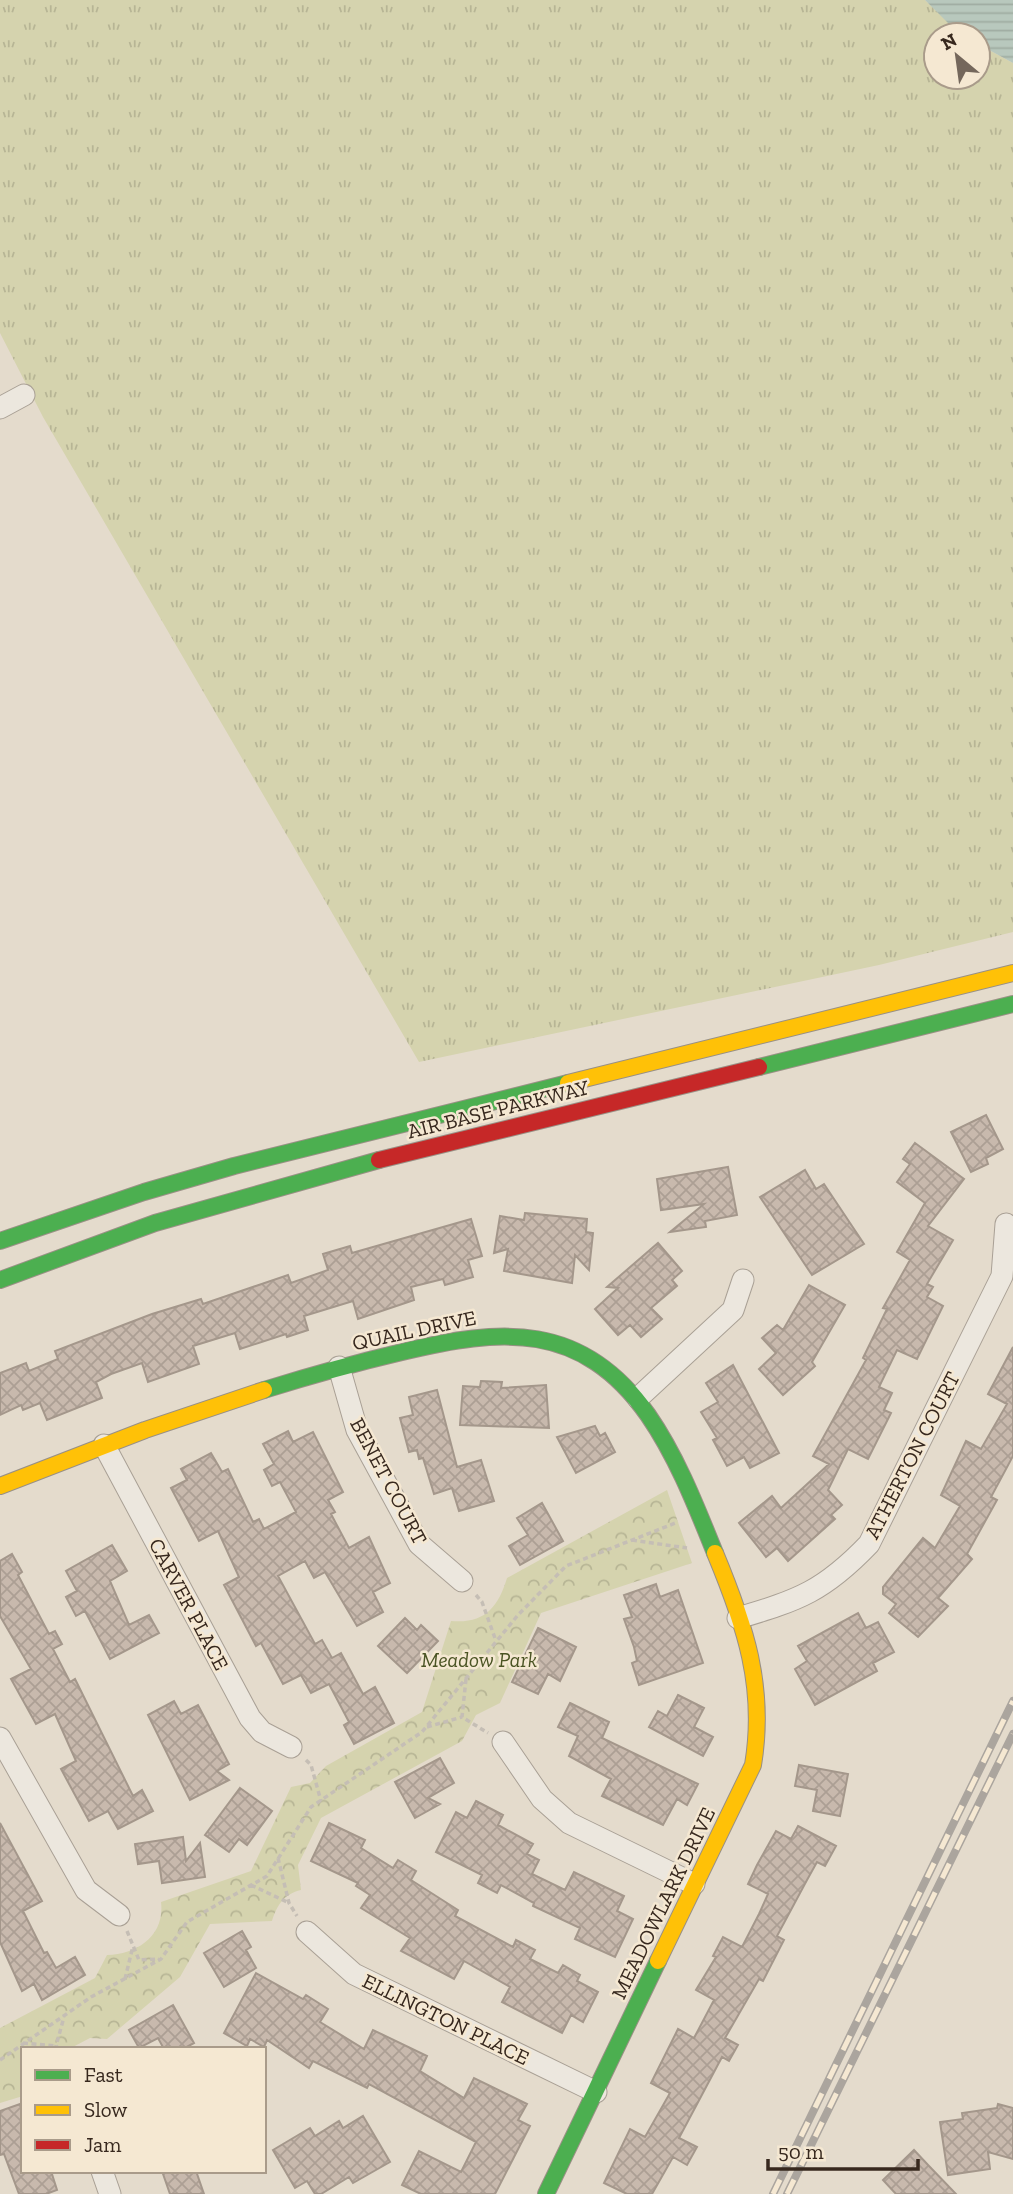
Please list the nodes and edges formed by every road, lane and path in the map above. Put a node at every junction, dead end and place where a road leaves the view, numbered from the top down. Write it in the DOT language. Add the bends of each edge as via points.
graph roads {
  1 [pos="24,395"];
  2 [pos="0,408"];
  3 [pos="1013,973"];
  4 [pos="1013,1004"];
  5 [pos="1006,1224"];
  6 [pos="0,1241"];
  7 [pos="0,1280"];
  8 [pos="743,1280"];
  9 [pos="339,1367"];
  10 [pos="638,1398"];
  11 [pos="104,1445"];
  12 [pos="0,1486"];
  13 [pos="681,1521"];
  14 [pos="630,1540"];
  15 [pos="691,1548"];
  16 [pos="462,1581"];
  17 [pos="738,1618"];
  18 [pos="496,1641"];
  19 [pos="466,1676"];
  20 [pos="462,1717"];
  21 [pos="425,1727"];
  22 [pos="0,1738"];
  23 [pos="503,1742"];
  24 [pos="291,1747"];
  25 [pos="321,1801"];
  26 [pos="278,1858"];
  27 [pos="694,1884"];
  28 [pos="251,1885"];
  29 [pos="289,1903"];
  30 [pos="119,1915"];
  31 [pos="307,1932"];
  32 [pos="134,1944"];
  33 [pos="161,1959"];
  34 [pos="125,1979"];
  35 [pos="64,2015"];
  36 [pos="23,2043"];
  37 [pos="58,2047"];
  38 [pos="0,2060"];
  39 [pos="596,2092"];
  40 [pos="103,2173"];
  41 [pos="110,2194"];
  42 [pos="546,2194"];
  1 -- 2 [label="street"];
  3 -- 6 [label="main road, AIR BASE PARKWAY" via="234,1166"];
  4 -- 7 [label="main road, AIR BASE PARKWAY" via="335,1171 155,1223"];
  5 -- 17 [label="street, ATHERTON COURT" via="1002,1276 869,1544 814,1592"];
  8 -- 10 [label="street" via="733,1310"];
  9 -- 10 [label="main road, QUAIL DRIVE" via="467,1337 516,1335 555,1343 592,1360"];
  9 -- 11 [label="main road, QUAIL DRIVE"];
  9 -- 16 [label="street, BENET COURT" via="358,1430 419,1544"];
  10 -- 17 [label="main road, QUAIL DRIVE" via="685,1479"];
  11 -- 12 [label="main road, QUAIL DRIVE"];
  11 -- 24 [label="street, CARVER PLACE" via="250,1718 262,1732"];
  13 -- 14 [label="path"];
  14 -- 15 [label="path"];
  14 -- 18 [label="path" via="566,1566"];
  16 -- 18 [label="path" via="482,1602"];
  17 -- 27 [label="main road, MEADOWLARK DRIVE" via="760,1725 753,1765"];
  18 -- 19 [label="path"];
  19 -- 20 [label="path"];
  19 -- 21 [label="path"];
  20 -- 21 [label="path"];
  20 -- 23 [label="path"];
  21 -- 25 [label="path"];
  22 -- 30 [label="street" via="86,1890"];
  23 -- 27 [label="street" via="542,1799 569,1823"];
  24 -- 25 [label="path" via="311,1765"];
  25 -- 26 [label="path" via="311,1807"];
  26 -- 28 [label="path" via="267,1876"];
  26 -- 29 [label="path"];
  27 -- 39 [label="main road, MEADOWLARK DRIVE"];
  28 -- 29 [label="path"];
  28 -- 33 [label="path" via="187,1922"];
  29 -- 31 [label="path"];
  30 -- 32 [label="path"];
  31 -- 39 [label="street, ELLINGTON PLACE" via="354,1975"];
  32 -- 33 [label="path" via="139,1960"];
  32 -- 34 [label="path"];
  33 -- 34 [label="path"];
  34 -- 35 [label="path"];
  35 -- 36 [label="path"];
  35 -- 37 [label="path"];
  36 -- 37 [label="path"];
  36 -- 38 [label="path"];
  39 -- 42 [label="main road, MEADOWLARK DRIVE"];
  40 -- 41 [label="street"];
}
